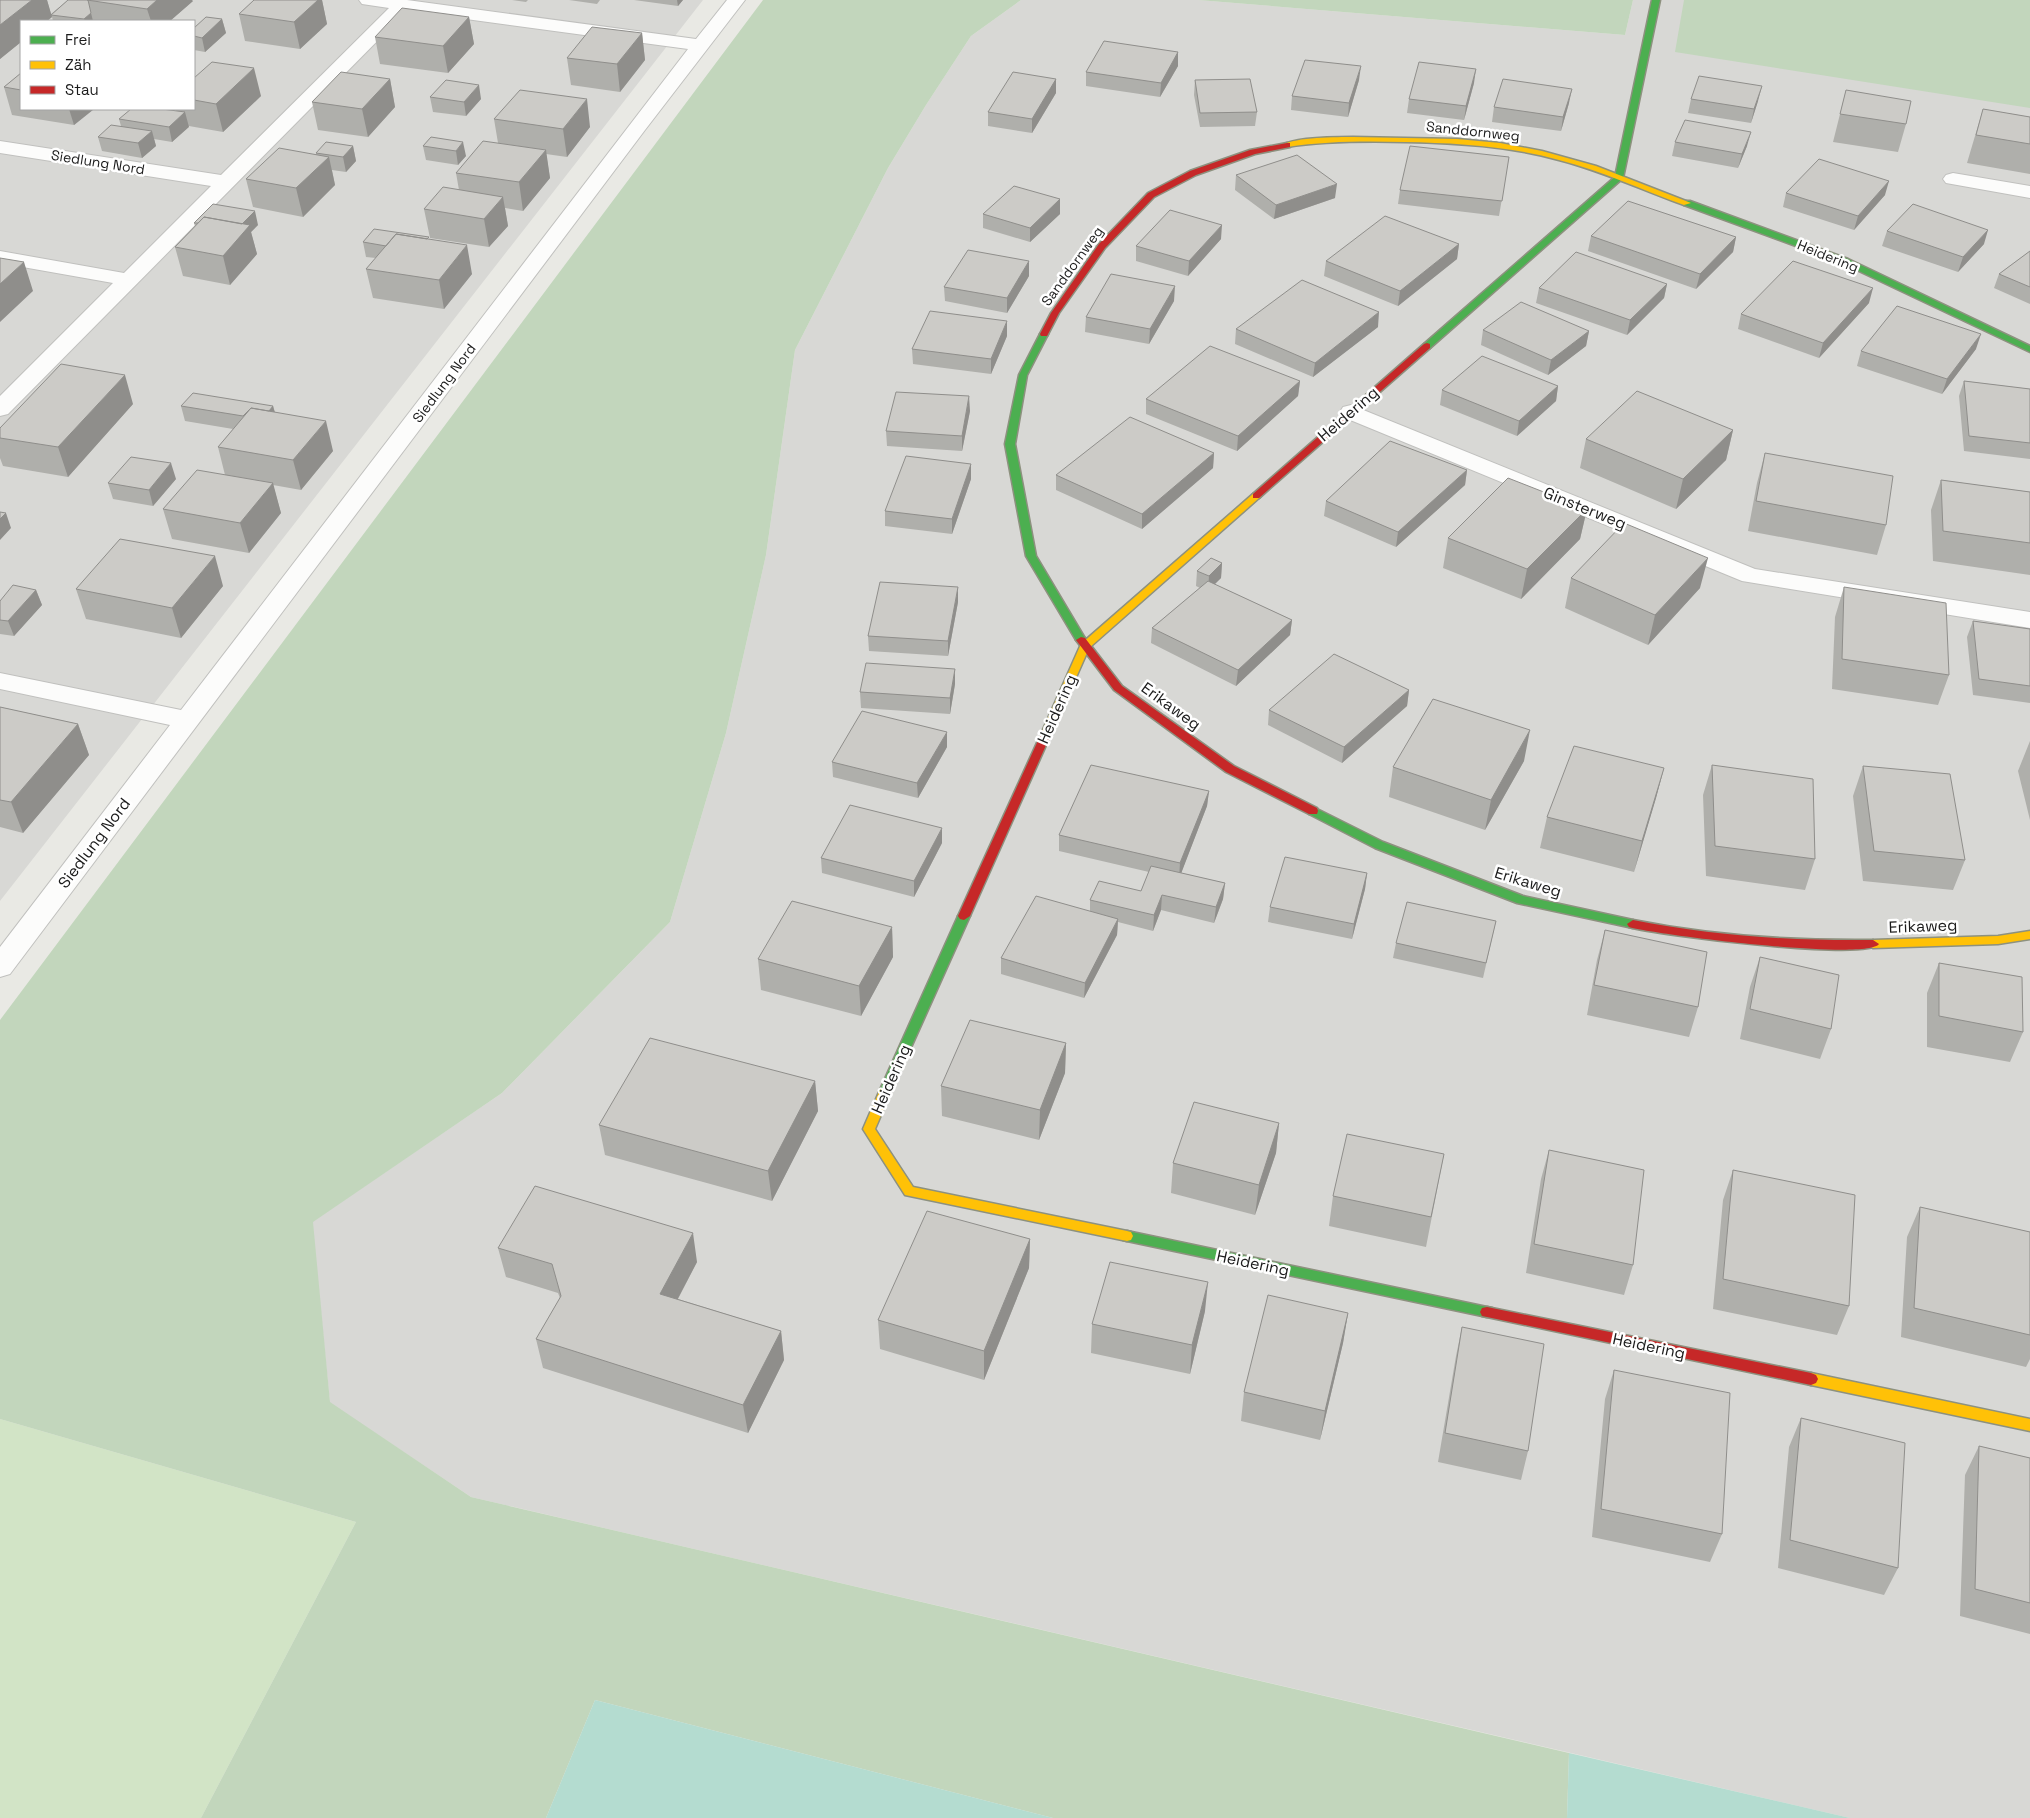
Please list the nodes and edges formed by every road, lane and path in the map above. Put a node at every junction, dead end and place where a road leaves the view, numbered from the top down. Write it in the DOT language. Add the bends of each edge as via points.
graph roads {
  1 [pos="368,0"];
  2 [pos="736,0"];
  3 [pos="1656,0"];
  4 [pos="402,5"];
  5 [pos="700,45"];
  6 [pos="0,147"];
  7 [pos="1619,178"];
  8 [pos="1953,180"];
  9 [pos="226,182"];
  10 [pos="2030,192"];
  11 [pos="0,257"];
  12 [pos="129,280"];
  13 [pos="2030,349"];
  14 [pos="3,402"];
  15 [pos="1351,412"];
  16 [pos="2030,620"];
  17 [pos="1085,646"];
  18 [pos="0,681"];
  19 [pos="187,720"];
  20 [pos="2030,934"];
  21 [pos="0,967"];
  22 [pos="2030,1425"];
  1 -- 4 [label="street"];
  2 -- 5 [label="street, Siedlung Nord"];
  3 -- 7 [label="street"];
  4 -- 5 [label="street"];
  4 -- 9 [label="street"];
  5 -- 19 [label="street, Siedlung Nord"];
  6 -- 9 [label="street, Siedlung Nord"];
  7 -- 13 [label="street, Heidering" via="1844,261"];
  7 -- 15 [label="street, Heidering"];
  7 -- 17 [label="street, Sanddornweg" via="1562,158 1492,145 1436,140 1309,141 1253,152 1193,173 1151,196 1102,246 1055,313 1023,375 1010,444 1031,556"];
  8 -- 10 [label="street"];
  9 -- 12 [label="street"];
  11 -- 12 [label="street"];
  12 -- 14 [label="street"];
  15 -- 16 [label="street, Ginsterweg" via="1750,576"];
  15 -- 17 [label="street, Heidering"];
  17 -- 20 [label="street, Erikaweg" via="1118,688 1230,769 1379,845 1521,900 1676,933 1820,945 1998,940"];
  17 -- 22 [label="street, Heidering" via="869,1129 909,1191"];
  18 -- 19 [label="street"];
  19 -- 21 [label="street, Siedlung Nord"];
}
